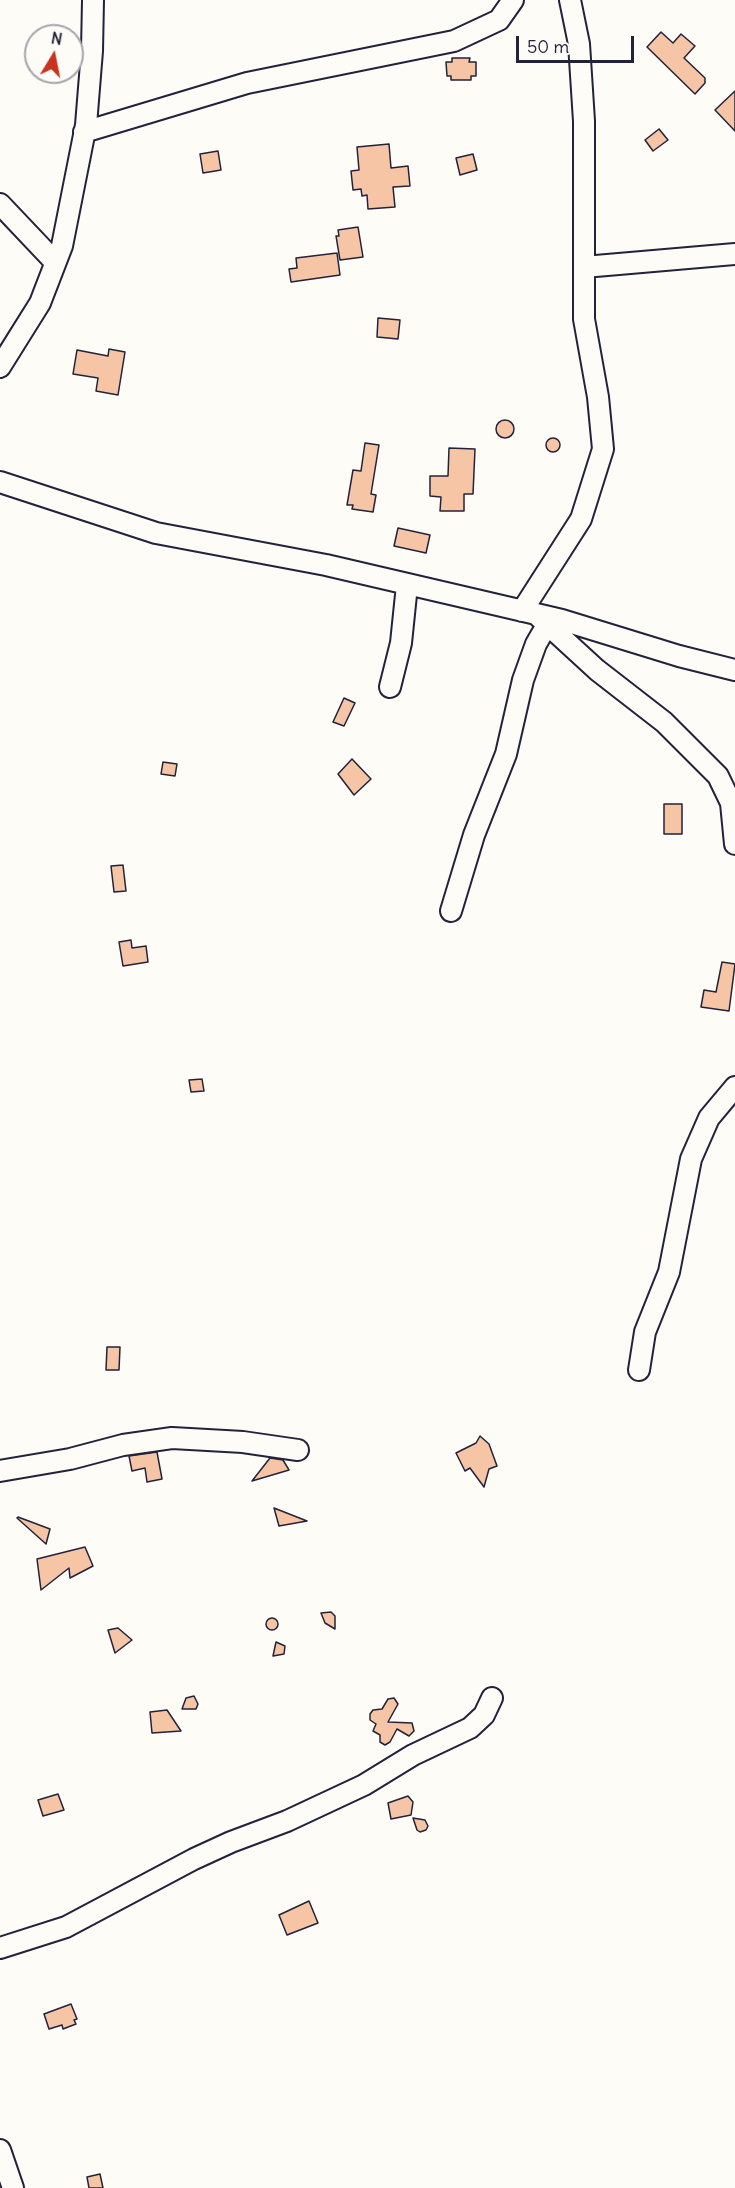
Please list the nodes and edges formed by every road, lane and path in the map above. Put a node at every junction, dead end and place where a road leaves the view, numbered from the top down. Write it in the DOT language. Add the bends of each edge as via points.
graph roads {
  1 [pos="93,0"];
  2 [pos="513,0"];
  3 [pos="570,0"];
  4 [pos="84,132"];
  5 [pos="0,204"];
  6 [pos="735,254"];
  7 [pos="55,262"];
  8 [pos="584,267"];
  9 [pos="0,367"];
  10 [pos="0,482"];
  11 [pos="407,585"];
  12 [pos="535,616"];
  13 [pos="735,670"];
  14 [pos="390,687"];
  15 [pos="735,844"];
  16 [pos="451,911"];
  17 [pos="735,1087"];
  18 [pos="639,1370"];
  19 [pos="298,1450"];
  20 [pos="0,1471"];
  21 [pos="492,1698"];
  22 [pos="0,1948"];
  23 [pos="0,2150"];
  24 [pos="13,2188"];
  1 -- 4 [label="street"];
  2 -- 4 [label="street" via="498,20 454,41 247,83"];
  3 -- 8 [label="street" via="579,44 584,121"];
  4 -- 7 [label="street" via="62,246"];
  5 -- 7 [label="street"];
  6 -- 8 [label="street"];
  7 -- 9 [label="street" via="40,303"];
  8 -- 12 [label="street" via="584,319 603,449 581,519"];
  10 -- 11 [label="street" via="156,533 326,564"];
  11 -- 12 [label="street"];
  11 -- 14 [label="street" via="401,643"];
  12 -- 13 [label="street"];
  12 -- 15 [label="street" via="664,722 718,776 731,802"];
  12 -- 16 [label="street" via="536,644 523,680 506,754 474,835"];
  17 -- 18 [label="street" via="708,1118 691,1159 669,1272 645,1332"];
  19 -- 20 [label="street" via="205,1438 172,1438"];
  21 -- 22 [label="street" via="484,1715 471,1728 413,1755 364,1785 194,1859 66,1927"];
  23 -- 24 [label="street"];
}
